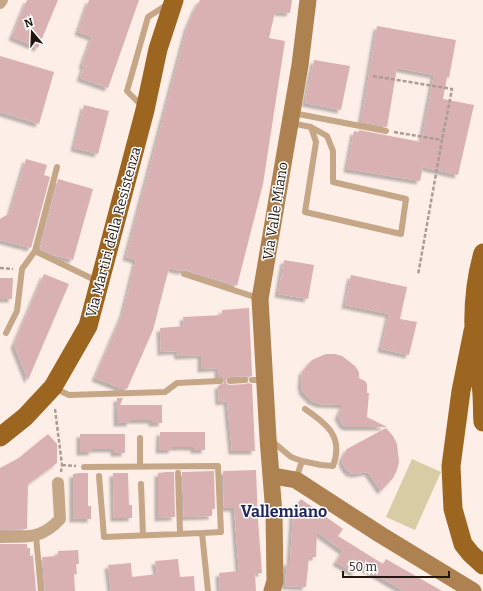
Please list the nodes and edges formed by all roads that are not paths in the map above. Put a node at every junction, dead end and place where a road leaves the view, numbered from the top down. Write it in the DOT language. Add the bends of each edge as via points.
graph roads {
  1 [pos="2,0"];
  2 [pos="308,0"];
  3 [pos="174,1"];
  4 [pos="0,3"];
  5 [pos="290,118"];
  6 [pos="311,127"];
  7 [pos="386,131"];
  8 [pos="57,168"];
  9 [pos="35,251"];
  10 [pos="483,253"];
  11 [pos="184,274"];
  12 [pos="100,283"];
  13 [pos="260,299"];
  14 [pos="473,331"];
  15 [pos="6,333"];
  16 [pos="254,380"];
  17 [pos="220,381"];
  18 [pos="230,381"];
  19 [pos="53,387"];
  20 [pos="482,387"];
  21 [pos="305,409"];
  22 [pos="483,422"];
  23 [pos="267,430"];
  24 [pos="0,437"];
  25 [pos="140,438"];
  26 [pos="302,461"];
  27 [pos="84,467"];
  28 [pos="140,467"];
  29 [pos="178,473"];
  30 [pos="99,476"];
  31 [pos="272,479"];
  32 [pos="296,480"];
  33 [pos="58,483"];
  34 [pos="141,484"];
  35 [pos="180,533"];
  36 [pos="202,533"];
  37 [pos="143,535"];
  38 [pos="36,536"];
  39 [pos="0,537"];
  40 [pos="483,565"];
  41 [pos="41,591"];
  42 [pos="208,591"];
  43 [pos="272,591"];
  44 [pos="473,591"];
  1 -- 4 [label="street"];
  2 -- 5 [label="street, Via Valle Miano"];
  3 -- 12 [label="main road, Via Martiri della Resistenza" via="158,49 145,110"];
  5 -- 6 [label="lane"];
  5 -- 7 [label="lane"];
  5 -- 13 [label="street, Via Valle Miano"];
  6 -- 6 [label="lane" via="316,142 305,212 401,234 406,199 333,182 333,151 327,136"];
  8 -- 9 [label="lane"];
  9 -- 12 [label="lane"];
  9 -- 15 [label="lane" via="22,269 17,311"];
  10 -- 14 [label="main road" via="475,293"];
  11 -- 13 [label="lane"];
  12 -- 19 [label="main road, Via Martiri della Resistenza" via="88,326"];
  13 -- 16 [label="street, Via Valle Miano"];
  14 -- 20 [label="main road"];
  14 -- 40 [label="main road" via="461,391 451,466 453,509 463,544"];
  16 -- 18 [label="lane"];
  16 -- 23 [label="street, Via Valle Miano"];
  17 -- 19 [label="lane" via="177,383 165,392 69,395"];
  19 -- 24 [label="main road, Via Martiri della Resistenza" via="25,417"];
  20 -- 22 [label="main road"];
  21 -- 26 [label="lane" via="332,431 336,445 333,466"];
  23 -- 26 [label="lane" via="292,457"];
  23 -- 31 [label="street, Via Valle Miano"];
  25 -- 28 [label="lane"];
  26 -- 32 [label="lane"];
  27 -- 28 [label="lane"];
  28 -- 36 [label="lane" via="218,466 221,532"];
  29 -- 35 [label="lane"];
  30 -- 37 [label="lane" via="104,537"];
  31 -- 32 [label="street"];
  31 -- 43 [label="street, Via Valle Miano" via="275,581"];
  32 -- 44 [label="street"];
  33 -- 38 [label="street" via="60,519 52,528"];
  34 -- 37 [label="lane"];
  35 -- 36 [label="lane"];
  35 -- 37 [label="lane"];
  36 -- 42 [label="lane"];
  38 -- 39 [label="street"];
  38 -- 41 [label="lane"];
}
